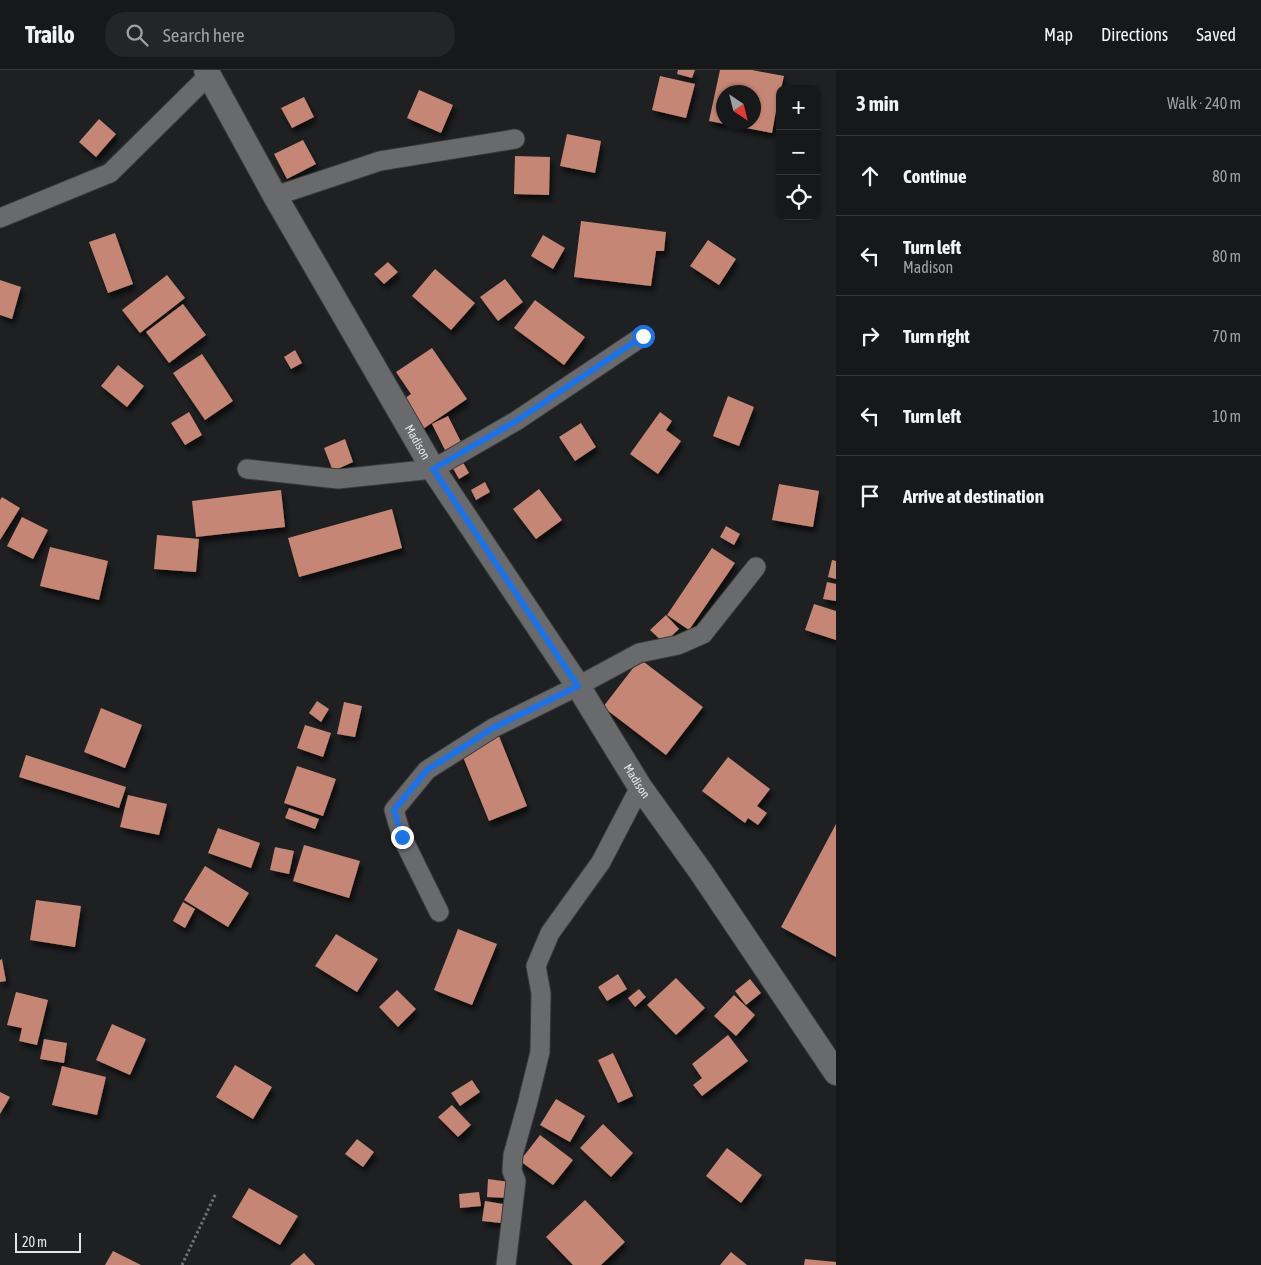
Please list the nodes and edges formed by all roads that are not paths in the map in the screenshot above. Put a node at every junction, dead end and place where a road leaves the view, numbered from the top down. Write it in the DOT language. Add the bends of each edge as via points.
graph roads {
  1 [pos="207,72"];
  2 [pos="515,139"];
  3 [pos="275,196"];
  4 [pos="0,218"];
  5 [pos="643,336"];
  6 [pos="247,469"];
  7 [pos="433,469"];
  8 [pos="756,567"];
  9 [pos="578,686"];
  10 [pos="640,788"];
  11 [pos="439,912"];
  12 [pos="836,1073"];
  13 [pos="506,1265"];
  1 -- 3 [label="street, Madison"];
  1 -- 4 [label="street" via="110,174"];
  2 -- 3 [label="street" via="380,161"];
  3 -- 7 [label="street, Madison"];
  5 -- 7 [label="street" via="516,421"];
  6 -- 7 [label="street" via="338,479"];
  7 -- 9 [label="street, Madison"];
  8 -- 9 [label="street" via="703,634 678,645 639,652"];
  9 -- 10 [label="street, Madison"];
  9 -- 11 [label="street" via="493,728 427,770 394,810 402,837"];
  10 -- 12 [label="street, Madison" via="701,872"];
  10 -- 13 [label="street" via="601,862 550,934 536,966 541,993 540,1052 513,1155 512,1171 516,1181"];
}
